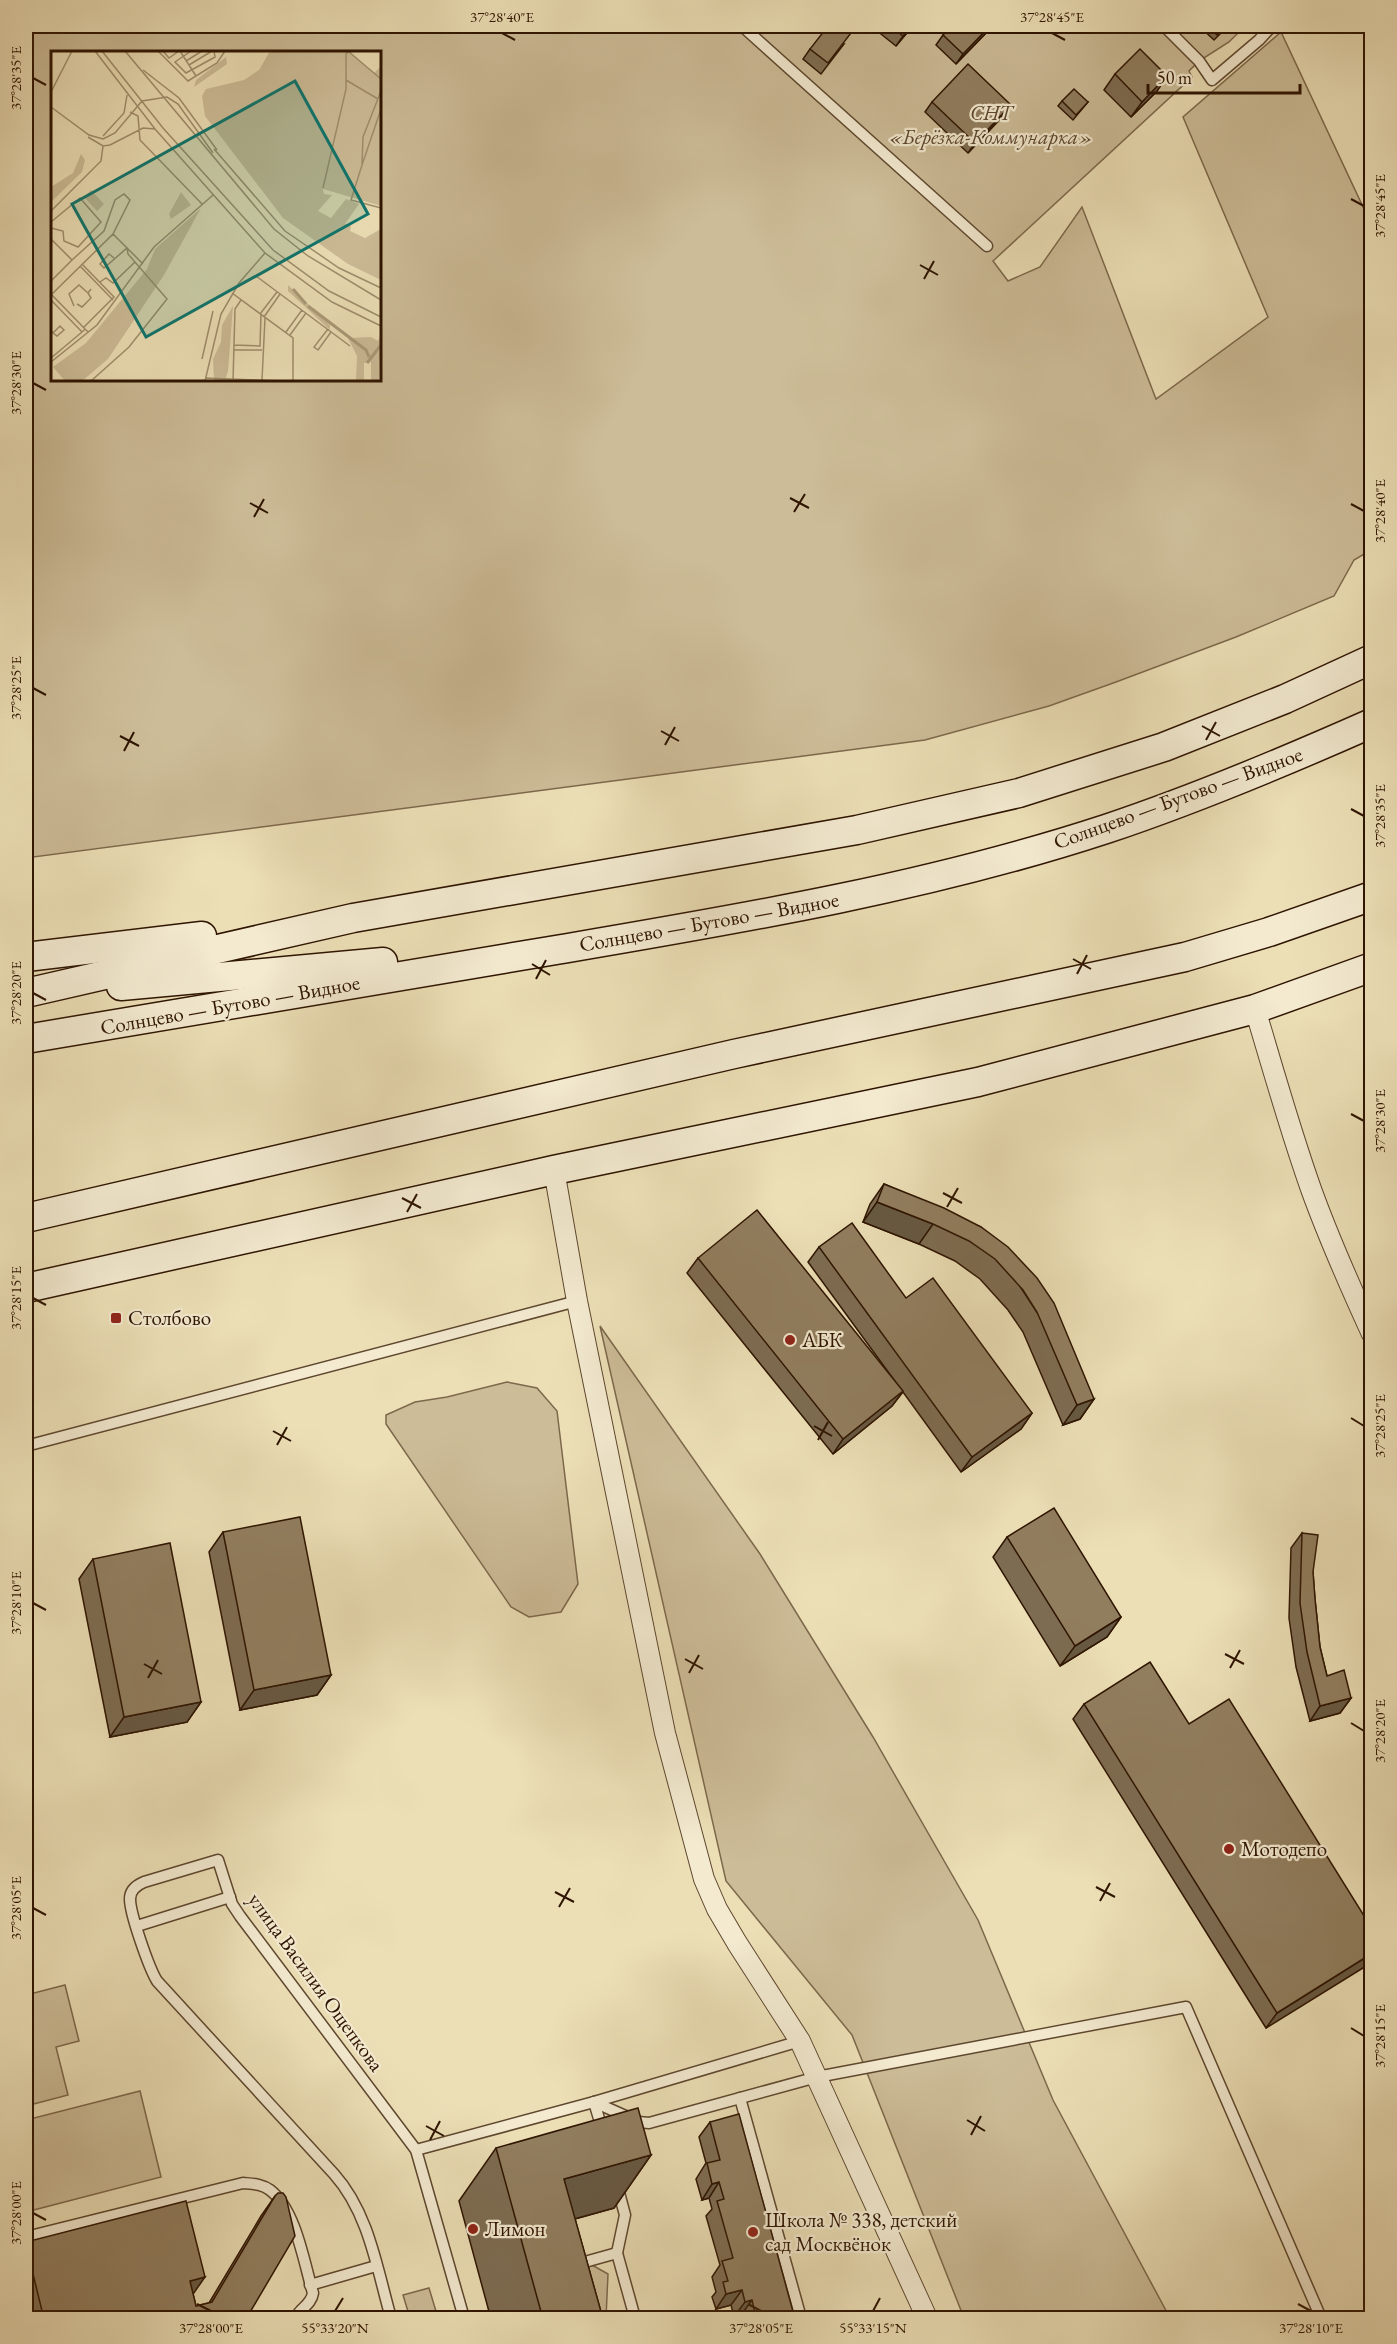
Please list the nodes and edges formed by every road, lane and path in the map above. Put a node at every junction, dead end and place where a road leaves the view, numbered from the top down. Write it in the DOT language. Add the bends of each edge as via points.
graph roads {
  1 [pos="742,26"];
  2 [pos="1164,26"];
  3 [pos="1272,26"];
  4 [pos="987,246"];
  5 [pos="1371,659"];
  6 [pos="1371,675"];
  7 [pos="1285,699"];
  8 [pos="1371,723"];
  9 [pos="1371,896"];
  10 [pos="353,918"];
  11 [pos="603,942"];
  12 [pos="26,957"];
  13 [pos="1371,967"];
  14 [pos="26,994"];
  15 [pos="1255,1009"];
  16 [pos="26,1040"];
  17 [pos="554,1170"];
  18 [pos="26,1218"];
  19 [pos="26,1288"];
  20 [pos="577,1301"];
  21 [pos="1371,1334"];
  22 [pos="26,1446"];
  23 [pos="230,1896"];
  24 [pos="137,1926"];
  25 [pos="800,2041"];
  26 [pos="817,2077"];
  27 [pos="740,2098"];
  28 [pos="594,2102"];
  29 [pos="606,2143"];
  30 [pos="416,2150"];
  31 [pos="615,2174"];
  32 [pos="26,2237"];
  33 [pos="617,2253"];
  34 [pos="376,2266"];
  35 [pos="566,2275"];
  36 [pos="310,2285"];
  37 [pos="296,2319"];
  38 [pos="391,2319"];
  39 [pos="464,2319"];
  40 [pos="635,2319"];
  41 [pos="801,2319"];
  42 [pos="927,2319"];
  43 [pos="1321,2319"];
  1 -- 4 [label="lane"];
  2 -- 3 [label="lane" via="1212,80"];
  5 -- 7 [label="main road"];
  6 -- 7 [label="main road"];
  7 -- 10 [label="main road" via="1164,747 1019,793 857,830"];
  8 -- 11 [label="main road, Солнцево — Бутово — Видное" via="1196,796 1106,829 1007,858 885,889"];
  9 -- 18 [label="main road" via="1185,957 734,1054"];
  10 -- 12 [label="main road"];
  10 -- 14 [label="main road"];
  11 -- 14 [label="main road"];
  11 -- 16 [label="main road, Солнцево — Бутово — Видное"];
  13 -- 15 [label="main road"];
  15 -- 17 [label="main road" via="978,1082"];
  15 -- 21 [label="street" via="1312,1190"];
  17 -- 19 [label="main road"];
  17 -- 20 [label="street"];
  20 -- 22 [label="lane"];
  20 -- 25 [label="street" via="665,1732 693,1845 717,1909"];
  23 -- 24 [label="lane"];
  23 -- 24 [label="lane, улица Василия Ощепкова" via="218,1860 144,1882 135,1886 130,1900"];
  23 -- 30 [label="lane, улица Василия Ощепкова" via="240,1916"];
  24 -- 34 [label="lane, улица Василия Ощепкова" via="157,1981 351,2195"];
  25 -- 26 [label="street"];
  25 -- 28 [label="lane"];
  26 -- 27 [label="lane"];
  26 -- 42 [label="street"];
  26 -- 43 [label="lane" via="1186,2007"];
  27 -- 28 [label="lane" via="650,2123"];
  27 -- 41 [label="lane"];
  28 -- 29 [label="lane"];
  28 -- 30 [label="lane"];
  30 -- 39 [label="lane, улица Василия Ощепкова"];
  31 -- 33 [label="lane" via="625,2215"];
  32 -- 36 [label="lane" via="243,2182 270,2190 282,2203 293,2224"];
  33 -- 35 [label="lane" via="571,2266"];
  33 -- 40 [label="lane"];
  34 -- 36 [label="lane"];
  34 -- 38 [label="lane, улица Василия Ощепкова"];
  36 -- 37 [label="lane" via="311,2302 298,2312"];
}
